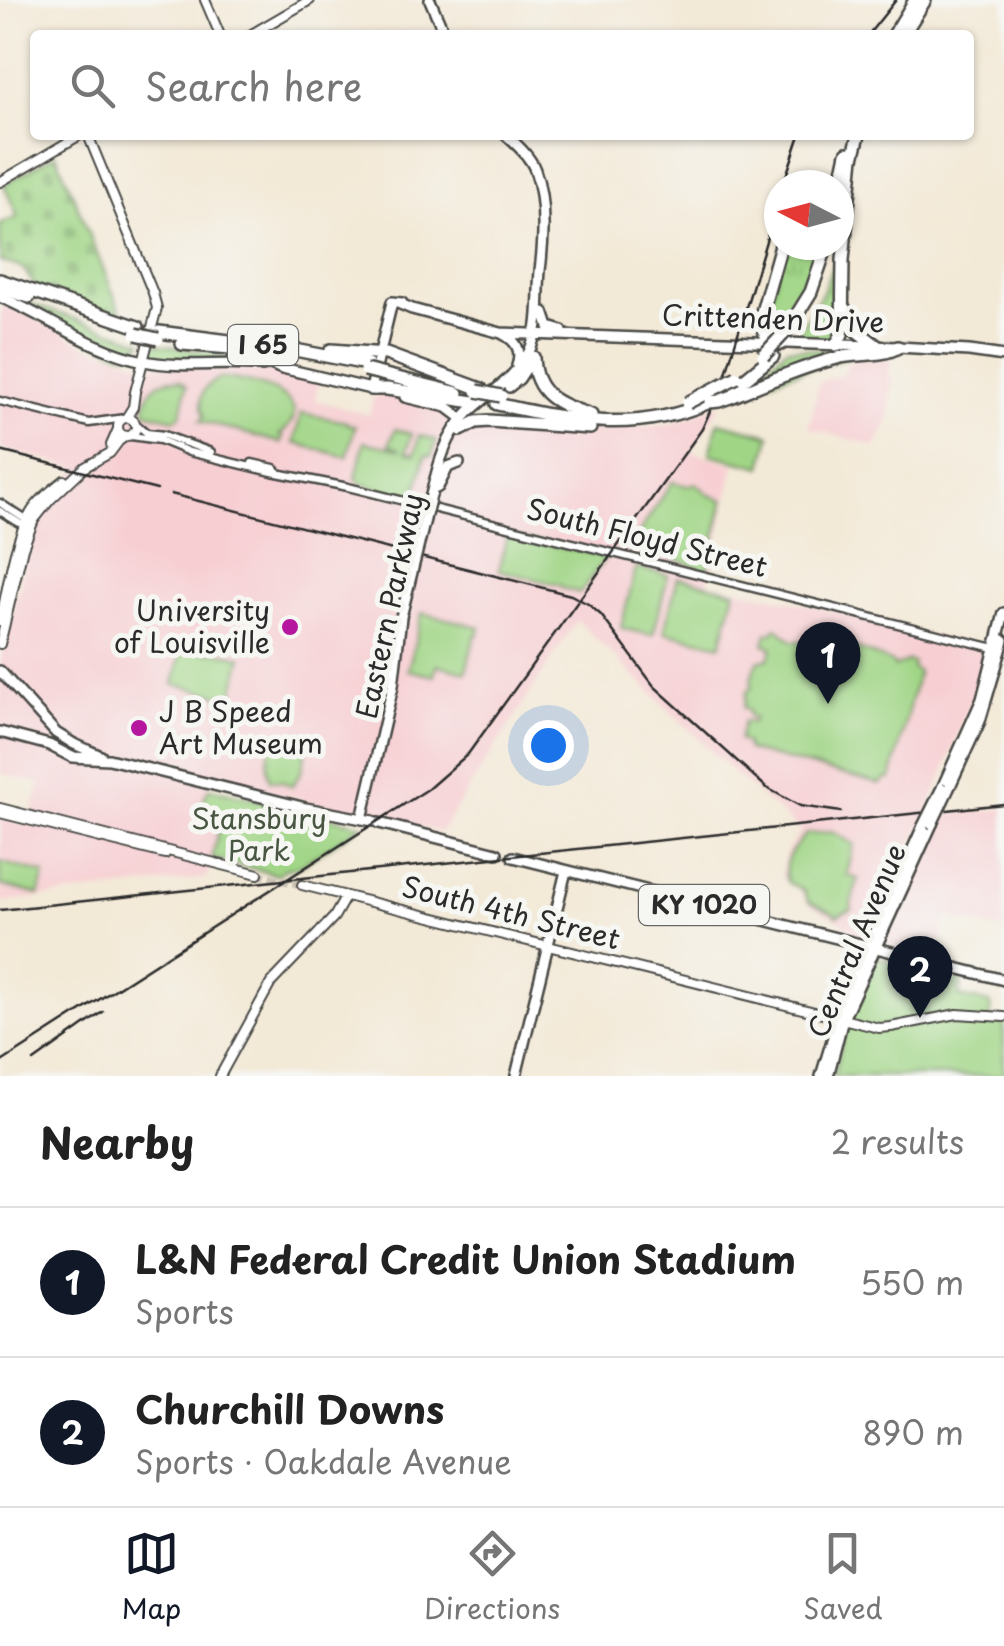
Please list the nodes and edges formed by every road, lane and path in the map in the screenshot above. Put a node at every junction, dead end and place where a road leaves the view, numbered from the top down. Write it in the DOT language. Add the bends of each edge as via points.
graph roads {
  1 [pos="205,0"];
  2 [pos="310,0"];
  3 [pos="430,0"];
  4 [pos="915,0"];
  5 [pos="925,0"];
  6 [pos="218,30"];
  7 [pos="259,30"];
  8 [pos="443,30"];
  9 [pos="897,30"];
  10 [pos="906,30"];
  11 [pos="71,140"];
  12 [pos="90,140"];
  13 [pos="511,140"];
  14 [pos="854,140"];
  15 [pos="855,140"];
  16 [pos="853,157"];
  17 [pos="845,170"];
  18 [pos="850,170"];
  19 [pos="0,182"];
  20 [pos="778,260"];
  21 [pos="825,260"];
  22 [pos="842,273"];
  23 [pos="0,280"];
  24 [pos="0,288"];
  25 [pos="153,293"];
  26 [pos="0,297"];
  27 [pos="395,303"];
  28 [pos="412,309"];
  29 [pos="542,312"];
  30 [pos="386,326"];
  31 [pos="137,330"];
  32 [pos="521,331"];
  33 [pos="501,333"];
  34 [pos="537,334"];
  35 [pos="568,335"];
  36 [pos="158,336"];
  37 [pos="781,344"];
  38 [pos="836,345"];
  39 [pos="877,346"];
  40 [pos="898,346"];
  41 [pos="222,349"];
  42 [pos="302,351"];
  43 [pos="380,353"];
  44 [pos="1004,356"];
  45 [pos="129,357"];
  46 [pos="533,357"];
  47 [pos="143,361"];
  48 [pos="366,367"];
  49 [pos="282,368"];
  50 [pos="514,374"];
  51 [pos="138,384"];
  52 [pos="735,387"];
  53 [pos="371,389"];
  54 [pos="475,396"];
  55 [pos="505,400"];
  56 [pos="0,402"];
  57 [pos="686,407"];
  58 [pos="592,414"];
  59 [pos="126,418"];
  60 [pos="101,422"];
  61 [pos="609,423"];
  62 [pos="136,424"];
  63 [pos="460,425"];
  64 [pos="118,428"];
  65 [pos="131,436"];
  66 [pos="459,463"];
  67 [pos="278,472"];
  68 [pos="434,492"];
  69 [pos="0,503"];
  70 [pos="0,511"];
  71 [pos="28,525"];
  72 [pos="13,581"];
  73 [pos="1004,613"];
  74 [pos="0,622"];
  75 [pos="0,644"];
  76 [pos="1001,647"];
  77 [pos="0,671"];
  78 [pos="0,732"];
  79 [pos="81,748"];
  80 [pos="70,756"];
  81 [pos="108,760"];
  82 [pos="0,811"];
  83 [pos="372,821"];
  84 [pos="497,853"];
  85 [pos="513,858"];
  86 [pos="566,871"];
  87 [pos="258,874"];
  88 [pos="302,884"];
  89 [pos="346,896"];
  90 [pos="548,946"];
  91 [pos="871,947"];
  92 [pos="1004,980"];
  93 [pos="1004,1016"];
  94 [pos="840,1018"];
  95 [pos="220,1076"];
  96 [pos="516,1076"];
  97 [pos="825,1076"];
  1 -- 6 [label="main road"];
  2 -- 7 [label="main road"];
  3 -- 8 [label="main road"];
  4 -- 9 [label="highway"];
  5 -- 10 [label="highway"];
  11 -- 19 [label="main road"];
  12 -- 25 [label="main road"];
  13 -- 29 [label="main road, Eastern Parkway" via="535,170 542,206"];
  14 -- 17 [label="highway"];
  15 -- 16 [label="highway"];
  16 -- 18 [label="highway"];
  16 -- 22 [label="highway"];
  20 -- 37 [label="highway" via="760,319 766,334"];
  21 -- 52 [label="highway, I 65, bridge" via="792,330"];
  22 -- 38 [label="highway" via="842,334"];
  22 -- 39 [label="highway" via="849,322"];
  23 -- 31 [label="highway, I 65"];
  24 -- 31 [label="highway, I 65"];
  25 -- 45 [label="main road" via="142,348"];
  25 -- 47 [label="main road" via="157,308"];
  26 -- 45 [label="main road"];
  27 -- 28 [label="main road, Crittenden Drive"];
  27 -- 30 [label="main road"];
  27 -- 32 [label="main road, Crittenden Drive"];
  28 -- 30 [label="main road"];
  28 -- 33 [label="main road, Crittenden Drive"];
  29 -- 32 [label="main road"];
  29 -- 34 [label="main road, Eastern Parkway"];
  29 -- 35 [label="main road" via="549,327"];
  30 -- 43 [label="main road"];
  31 -- 36 [label="highway, I 65, bridge"];
  32 -- 34 [label="main road, Crittenden Drive"];
  33 -- 34 [label="main road, Crittenden Drive"];
  33 -- 50 [label="main road" via="518,349"];
  34 -- 35 [label="main road, Crittenden Drive"];
  34 -- 46 [label="main road, Eastern Parkway"];
  34 -- 50 [label="main road, Eastern Parkway"];
  35 -- 37 [label="main road, Crittenden Drive"];
  36 -- 41 [label="highway, I 65"];
  36 -- 42 [label="highway, I 65"];
  37 -- 38 [label="main road, Crittenden Drive"];
  38 -- 39 [label="main road, Crittenden Drive"];
  39 -- 40 [label="main road, Crittenden Drive"];
  40 -- 44 [label="main road, Crittenden Drive"];
  40 -- 52 [label="highway"];
  41 -- 48 [label="highway, I 65"];
  41 -- 49 [label="highway"];
  42 -- 43 [label="highway"];
  42 -- 48 [label="highway, I 65"];
  43 -- 53 [label="main road"];
  43 -- 54 [label="highway"];
  45 -- 47 [label="main road"];
  46 -- 58 [label="highway" via="551,398"];
  46 -- 63 [label="main road, Eastern Parkway" via="519,378"];
  47 -- 49 [label="main road"];
  47 -- 51 [label="main road"];
  48 -- 54 [label="highway, I 65, bridge"];
  49 -- 53 [label="main road"];
  50 -- 63 [label="main road, Eastern Parkway"];
  51 -- 59 [label="main road"];
  51 -- 62 [label="main road"];
  52 -- 57 [label="highway, I 65, bridge"];
  52 -- 57 [label="highway, I 65, bridge" via="719,401"];
  53 -- 54 [label="highway"];
  53 -- 63 [label="main road" via="447,407"];
  54 -- 55 [label="highway, I 65"];
  55 -- 58 [label="highway, I 65"];
  55 -- 61 [label="highway, I 65" via="566,419"];
  56 -- 60 [label="street"];
  57 -- 58 [label="highway, I 65"];
  57 -- 61 [label="highway, I 65" via="651,420"];
  59 -- 60 [label="street"];
  59 -- 62 [label="main road"];
  59 -- 64 [label="main road"];
  60 -- 64 [label="street"];
  61 -- 63 [label="highway"];
  62 -- 65 [label="main road"];
  62 -- 67 [label="street, South Floyd Street" via="147,433"];
  63 -- 68 [label="main road, Eastern Parkway"];
  63 -- 68 [label="main road, Eastern Parkway" via="446,445"];
  64 -- 65 [label="main road"];
  64 -- 71 [label="main road" via="110,448 42,498"];
  65 -- 67 [label="street, South Floyd Street"];
  65 -- 71 [label="main road" via="86,467"];
  66 -- 68 [label="main road" via="448,467"];
  67 -- 76 [label="street, South Floyd Street"];
  68 -- 83 [label="main road, Eastern Parkway, bridge" via="403,618 398,686 376,762"];
  69 -- 71 [label="street"];
  70 -- 71 [label="street"];
  71 -- 72 [label="main road"];
  72 -- 74 [label="main road"];
  72 -- 75 [label="main road"];
  73 -- 76 [label="main road"];
  76 -- 91 [label="main road, Central Avenue, bridge" via="980,722"];
  77 -- 79 [label="main road" via="52,728"];
  78 -- 80 [label="main road"];
  79 -- 80 [label="main road"];
  79 -- 81 [label="main road"];
  80 -- 81 [label="main road"];
  81 -- 83 [label="main road"];
  82 -- 87 [label="main road"];
  83 -- 84 [label="main road"];
  85 -- 86 [label="main road"];
  86 -- 90 [label="main road"];
  86 -- 91 [label="main road, KY 1020"];
  88 -- 89 [label="main road, South 4th Street"];
  89 -- 90 [label="main road, South 4th Street"];
  89 -- 95 [label="main road" via="271,984"];
  90 -- 94 [label="main road, South 4th Street"];
  90 -- 96 [label="main road"];
  91 -- 92 [label="main road, KY 1020"];
  91 -- 94 [label="main road, Central Avenue"];
  93 -- 94 [label="main road, South 4th Street" via="957,1014 884,1028"];
  94 -- 97 [label="main road, Central Avenue"];
}
